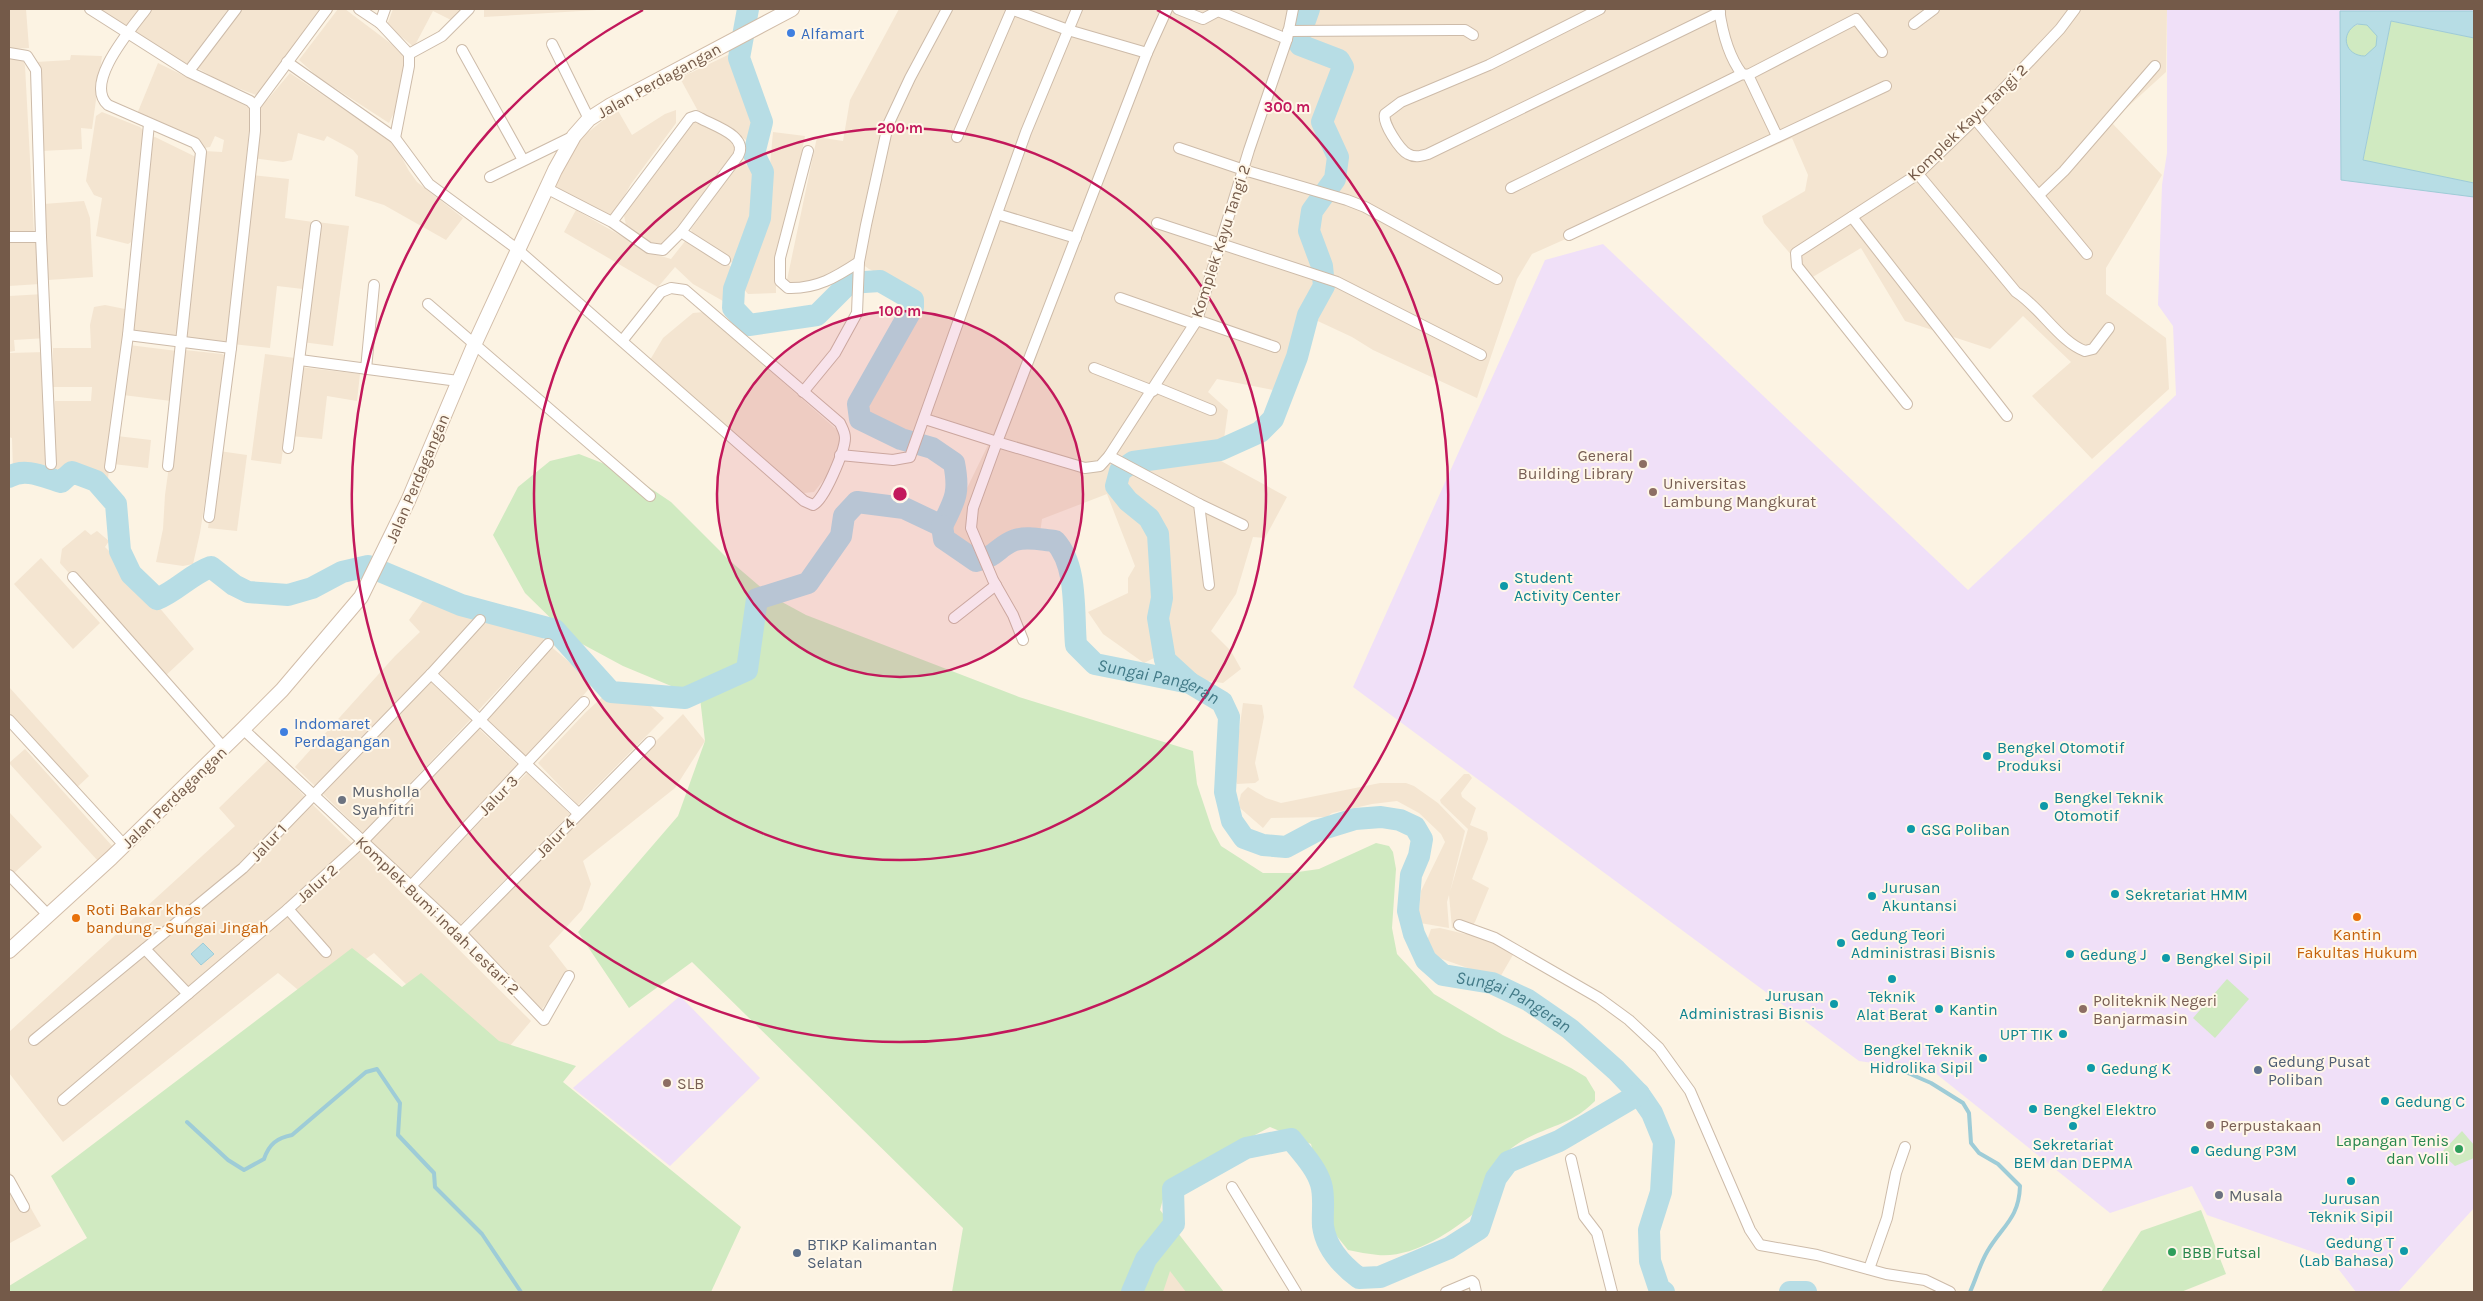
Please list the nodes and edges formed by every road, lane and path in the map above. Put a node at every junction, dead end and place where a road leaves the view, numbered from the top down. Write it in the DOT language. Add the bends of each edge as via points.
graph roads {
  1 [pos="90,9"];
  2 [pos="146,9"];
  3 [pos="236,9"];
  4 [pos="327,9"];
  5 [pos="359,9"];
  6 [pos="386,9"];
  7 [pos="469,9"];
  8 [pos="792,9"];
  9 [pos="947,9"];
  10 [pos="1011,9"];
  11 [pos="1077,9"];
  12 [pos="1167,9"];
  13 [pos="1178,9"];
  14 [pos="1293,9"];
  15 [pos="1600,9"];
  16 [pos="1934,9"];
  17 [pos="2075,9"];
  18 [pos="1719,11"];
  19 [pos="380,23"];
  20 [pos="1914,24"];
  21 [pos="1068,30"];
  22 [pos="127,34"];
  23 [pos="1287,35"];
  24 [pos="1473,35"];
  25 [pos="552,44"];
  26 [pos="462,50"];
  27 [pos="1882,52"];
  28 [pos="9,53"];
  29 [pos="1147,53"];
  30 [pos="408,54"];
  31 [pos="287,62"];
  32 [pos="2155,66"];
  33 [pos="192,68"];
  34 [pos="1745,74"];
  35 [pos="1886,86"];
  36 [pos="255,106"];
  37 [pos="589,119"];
  38 [pos="1975,119"];
  39 [pos="149,124"];
  40 [pos="574,136"];
  41 [pos="1777,136"];
  42 [pos="957,137"];
  43 [pos="395,138"];
  44 [pos="1179,148"];
  45 [pos="808,151"];
  46 [pos="523,160"];
  47 [pos="1244,170"];
  48 [pos="1918,174"];
  49 [pos="490,177"];
  50 [pos="546,188"];
  51 [pos="1511,188"];
  52 [pos="2039,195"];
  53 [pos="996,214"];
  54 [pos="1852,217"];
  55 [pos="612,222"];
  56 [pos="1156,223"];
  57 [pos="316,226"];
  58 [pos="681,232"];
  59 [pos="1569,235"];
  60 [pos="9,237"];
  61 [pos="41,237"];
  62 [pos="1076,238"];
  63 [pos="1221,244"];
  64 [pos="517,249"];
  65 [pos="2087,254"];
  66 [pos="725,260"];
  67 [pos="859,267"];
  68 [pos="1498,279"];
  69 [pos="374,285"];
  70 [pos="1120,298"];
  71 [pos="428,304"];
  72 [pos="1196,322"];
  73 [pos="2109,328"];
  74 [pos="128,335"];
  75 [pos="622,340"];
  76 [pos="475,343"];
  77 [pos="181,344"];
  78 [pos="1275,347"];
  79 [pos="231,348"];
  80 [pos="1480,355"];
  81 [pos="300,360"];
  82 [pos="1094,368"];
  83 [pos="366,369"];
  84 [pos="458,381"];
  85 [pos="1154,389"];
  86 [pos="803,392"];
  87 [pos="1907,404"];
  88 [pos="1211,410"];
  89 [pos="2007,416"];
  90 [pos="925,419"];
  91 [pos="997,442"];
  92 [pos="288,448"];
  93 [pos="840,455"];
  94 [pos="1109,456"];
  95 [pos="51,464"];
  96 [pos="168,466"];
  97 [pos="110,467"];
  98 [pos="650,496"];
  99 [pos="1198,504"];
  100 [pos="209,518"];
  101 [pos="1243,525"];
  102 [pos="73,577"];
  103 [pos="995,583"];
  104 [pos="1209,585"];
  105 [pos="954,618"];
  106 [pos="480,620"];
  107 [pos="1023,640"];
  108 [pos="548,644"];
  109 [pos="431,674"];
  110 [pos="584,702"];
  111 [pos="9,720"];
  112 [pos="480,720"];
  113 [pos="243,729"];
  114 [pos="650,742"];
  115 [pos="224,748"];
  116 [pos="527,764"];
  117 [pos="312,795"];
  118 [pos="578,813"];
  119 [pos="363,841"];
  120 [pos="124,845"];
  121 [pos="9,875"];
  122 [pos="411,886"];
  123 [pos="288,909"];
  124 [pos="49,916"];
  125 [pos="1459,925"];
  126 [pos="461,933"];
  127 [pos="145,949"];
  128 [pos="9,951"];
  129 [pos="326,952"];
  130 [pos="569,976"];
  131 [pos="188,994"];
  132 [pos="34,1040"];
  133 [pos="63,1100"];
  134 [pos="1905,1146"];
  135 [pos="1571,1159"];
  136 [pos="9,1180"];
  137 [pos="1232,1187"];
  138 [pos="24,1207"];
  139 [pos="1869,1269"];
  140 [pos="1296,1292"];
  141 [pos="1446,1292"];
  142 [pos="1476,1292"];
  143 [pos="1612,1292"];
  144 [pos="1950,1292"];
  1 -- 22 [label="street"];
  2 -- 22 [label="street"];
  3 -- 33 [label="street"];
  4 -- 31 [label="street"];
  5 -- 19 [label="street"];
  6 -- 19 [label="street"];
  7 -- 30 [label="street" via="442,36"];
  8 -- 37 [label="street, Jalan Perdagangan"];
  9 -- 67 [label="street" via="888,124"];
  10 -- 21 [label="street"];
  10 -- 42 [label="street"];
  11 -- 21 [label="street"];
  12 -- 29 [label="street"];
  13 -- 23 [label="street" via="1203,19 1218,11"];
  14 -- 23 [label="street, Komplek Kayu Tangi 2"];
  15 -- 18 [label="street" via="1490,64 1402,102 1385,114 1386,126 1408,154 1416,157 1428,154"];
  16 -- 20 [label="street"];
  17 -- 38 [label="street, Komplek Kayu Tangi 2"];
  18 -- 34 [label="street" via="1737,67"];
  19 -- 30 [label="street"];
  21 -- 29 [label="street"];
  21 -- 53 [label="street"];
  22 -- 36 [label="street" via="189,72"];
  22 -- 39 [label="street" via="102,76 102,98 108,105"];
  23 -- 24 [label="street" via="1465,30"];
  23 -- 47 [label="street, Komplek Kayu Tangi 2"];
  25 -- 37 [label="street"];
  26 -- 46 [label="street"];
  27 -- 34 [label="street" via="1856,19"];
  28 -- 61 [label="street" via="27,56 36,70"];
  29 -- 62 [label="street"];
  30 -- 43 [label="street" via="409,66"];
  31 -- 36 [label="street"];
  31 -- 43 [label="street"];
  32 -- 52 [label="street" via="2064,171"];
  34 -- 41 [label="street"];
  34 -- 51 [label="street"];
  35 -- 41 [label="street"];
  36 -- 79 [label="street"];
  37 -- 40 [label="street, Jalan Perdagangan"];
  38 -- 48 [label="street, Komplek Kayu Tangi 2"];
  38 -- 52 [label="street"];
  39 -- 74 [label="street"];
  39 -- 77 [label="street" via="195,143 201,152"];
  40 -- 46 [label="street"];
  40 -- 50 [label="street, Jalan Perdagangan"];
  41 -- 59 [label="street"];
  43 -- 64 [label="street" via="429,184"];
  44 -- 47 [label="street"];
  45 -- 67 [label="street" via="780,258 780,281 788,288 812,287"];
  46 -- 49 [label="street"];
  47 -- 63 [label="street, Komplek Kayu Tangi 2"];
  47 -- 68 [label="street" via="1365,207"];
  48 -- 54 [label="street, Komplek Kayu Tangi 2"];
  48 -- 73 [label="street" via="2016,292 2029,300 2075,346 2085,351 2093,349"];
  50 -- 55 [label="street"];
  50 -- 64 [label="street, Jalan Perdagangan"];
  52 -- 65 [label="street"];
  53 -- 62 [label="street"];
  53 -- 90 [label="street"];
  54 -- 87 [label="street, Komplek Kayu Tangi 2" via="1796,253 1797,266"];
  54 -- 89 [label="street"];
  55 -- 58 [label="street" via="649,248 658,250 667,248"];
  55 -- 58 [label="street" via="688,120 696,116 734,136 741,151"];
  56 -- 63 [label="street"];
  57 -- 81 [label="street"];
  58 -- 66 [label="street"];
  60 -- 61 [label="street"];
  61 -- 95 [label="street"];
  62 -- 91 [label="street"];
  63 -- 72 [label="street, Komplek Kayu Tangi 2"];
  63 -- 80 [label="street" via="1337,282"];
  64 -- 75 [label="street"];
  64 -- 76 [label="street, Jalan Perdagangan"];
  67 -- 86 [label="street" via="857,313 835,353"];
  69 -- 83 [label="street"];
  70 -- 72 [label="street"];
  71 -- 76 [label="street"];
  72 -- 78 [label="street"];
  72 -- 85 [label="street, Komplek Kayu Tangi 2"];
  74 -- 77 [label="street"];
  74 -- 97 [label="street"];
  75 -- 86 [label="street" via="661,292 677,287 685,290"];
  75 -- 93 [label="street" via="808,504 816,504 821,498"];
  76 -- 84 [label="street, Jalan Perdagangan"];
  76 -- 98 [label="street"];
  77 -- 79 [label="street"];
  77 -- 96 [label="street"];
  79 -- 100 [label="street"];
  81 -- 83 [label="street"];
  81 -- 92 [label="street"];
  82 -- 85 [label="street"];
  83 -- 84 [label="street"];
  84 -- 113 [label="street, Jalan Perdagangan" via="371,580 344,620"];
  85 -- 88 [label="street"];
  85 -- 94 [label="street, Komplek Kayu Tangi 2"];
  86 -- 93 [label="street" via="840,423 845,439"];
  90 -- 91 [label="street"];
  90 -- 93 [label="street" via="910,457 893,460"];
  91 -- 94 [label="street" via="1085,468 1100,466"];
  91 -- 103 [label="street" via="973,508 971,528"];
  94 -- 99 [label="street"];
  99 -- 101 [label="street"];
  99 -- 104 [label="street"];
  102 -- 115 [label="street"];
  103 -- 105 [label="street"];
  103 -- 107 [label="street"];
  106 -- 109 [label="street, Jalur 1"];
  108 -- 112 [label="street, Jalur 2"];
  109 -- 112 [label="street"];
  109 -- 117 [label="street, Jalur 1"];
  110 -- 116 [label="street, Jalur 3"];
  111 -- 120 [label="street"];
  112 -- 116 [label="street"];
  112 -- 119 [label="street, Jalur 2"];
  113 -- 115 [label="street, Jalan Perdagangan"];
  113 -- 117 [label="street, Komplek Bumi Indah Lestari 2"];
  114 -- 118 [label="street, Jalur 4"];
  115 -- 120 [label="street, Jalan Perdagangan"];
  116 -- 118 [label="street"];
  116 -- 122 [label="street, Jalur 3"];
  117 -- 119 [label="street, Komplek Bumi Indah Lestari 2"];
  117 -- 127 [label="street, Jalur 1" via="243,868"];
  118 -- 126 [label="street, Jalur 4"];
  119 -- 122 [label="street, Komplek Bumi Indah Lestari 2"];
  119 -- 123 [label="street, Jalur 2"];
  120 -- 124 [label="street, Jalan Perdagangan"];
  121 -- 124 [label="street"];
  122 -- 126 [label="street, Komplek Bumi Indah Lestari 2"];
  123 -- 129 [label="street"];
  123 -- 131 [label="street, Jalur 2"];
  124 -- 128 [label="street, Jalan Perdagangan"];
  125 -- 139 [label="street" via="1495,938 1599,998 1630,1020 1659,1048 1690,1090 1757,1243"];
  126 -- 130 [label="street, Komplek Bumi Indah Lestari 2" via="544,1020"];
  127 -- 131 [label="street"];
  127 -- 132 [label="street, Jalur 1"];
  131 -- 133 [label="street, Jalur 2"];
  134 -- 139 [label="street" via="1887,1218"];
  135 -- 143 [label="street" via="1584,1216 1597,1233"];
  136 -- 138 [label="street"];
  137 -- 140 [label="street"];
  139 -- 144 [label="street" via="1925,1280"];
  141 -- 142 [label="street" via="1472,1281"];
}
